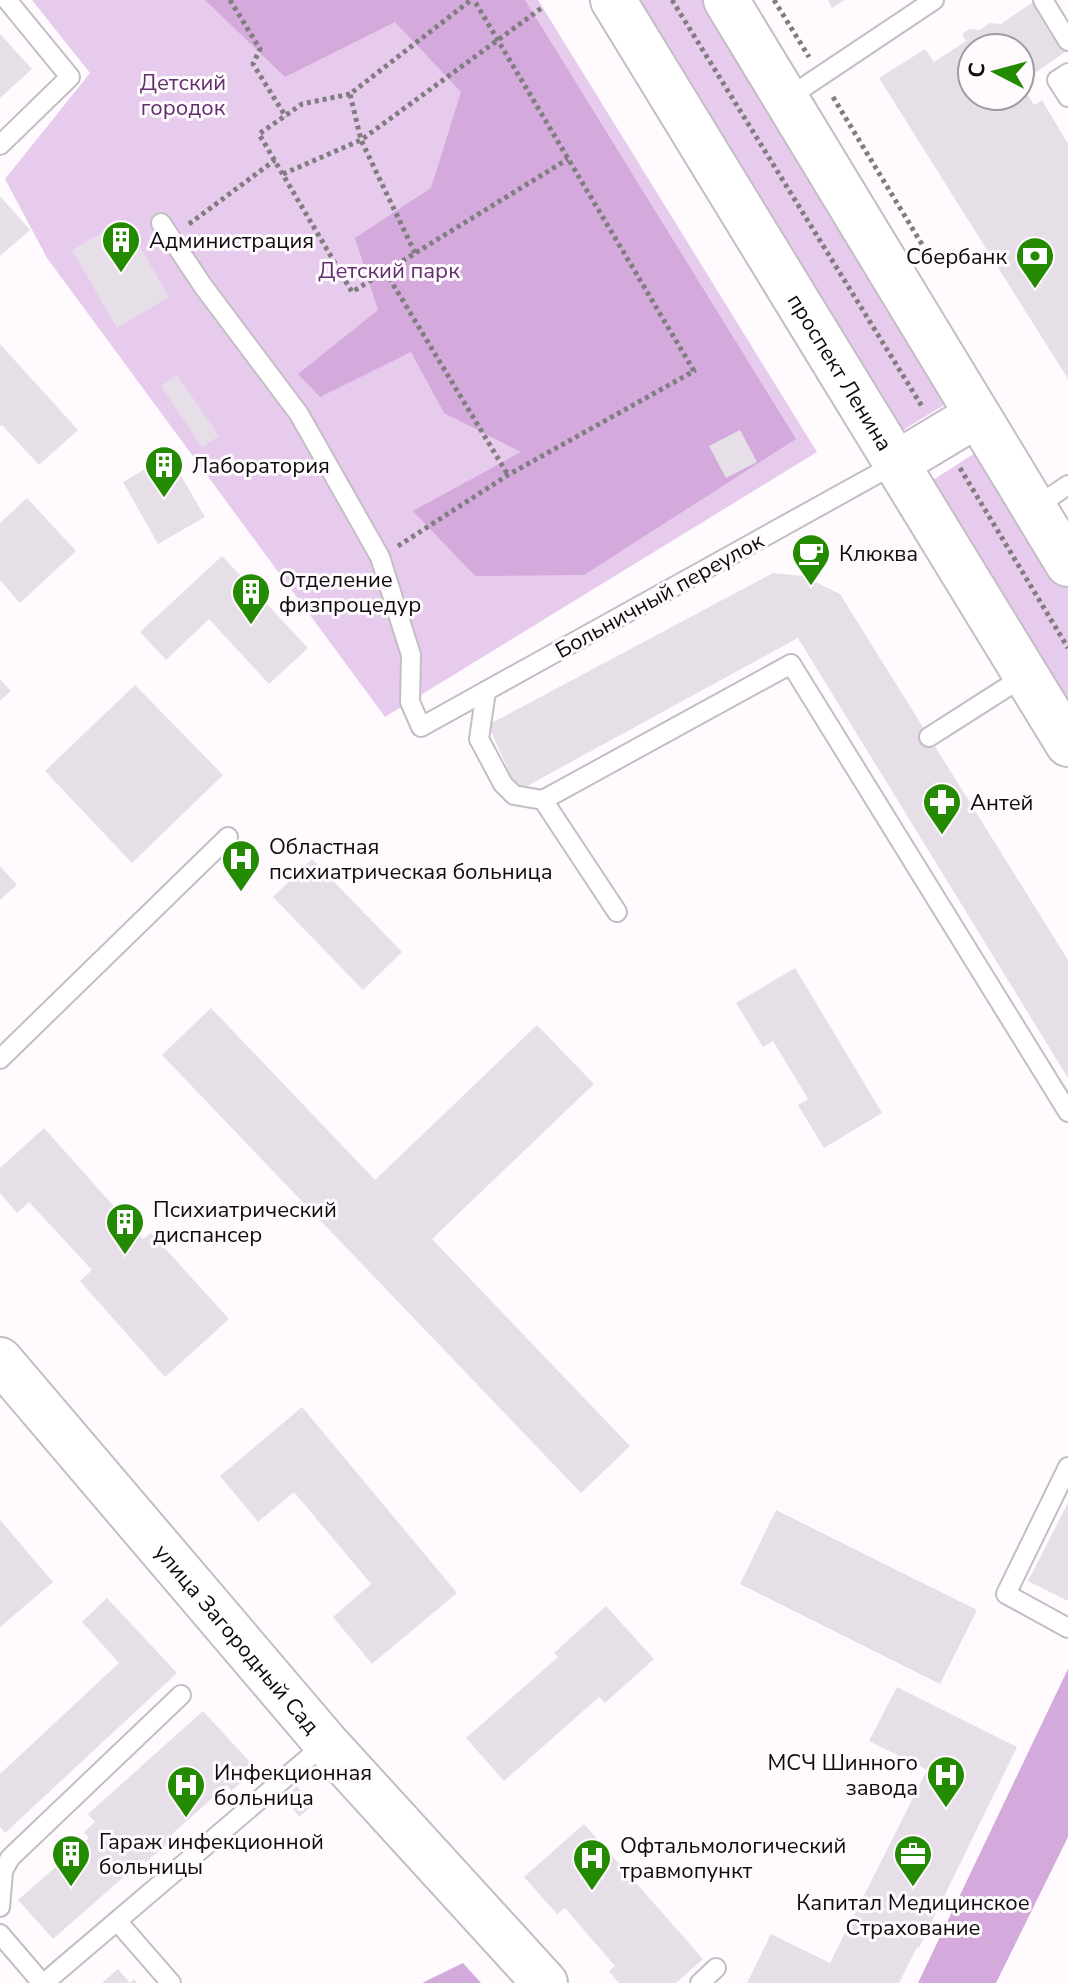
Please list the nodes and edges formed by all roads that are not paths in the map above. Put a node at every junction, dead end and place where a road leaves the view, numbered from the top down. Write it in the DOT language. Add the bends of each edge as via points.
graph roads {
  1 [pos="7,0"];
  2 [pos="613,0"];
  3 [pos="726,0"];
  4 [pos="934,0"];
  5 [pos="1043,0"];
  6 [pos="1068,41"];
  7 [pos="1068,73"];
  8 [pos="803,88"];
  9 [pos="1068,97"];
  10 [pos="0,145"];
  11 [pos="167,230"];
  12 [pos="959,426"];
  13 [pos="897,463"];
  14 [pos="1051,496"];
  15 [pos="1068,564"];
  16 [pos="1026,675"];
  17 [pos="486,691"];
  18 [pos="929,737"];
  19 [pos="1068,744"];
  20 [pos="543,800"];
  21 [pos="228,837"];
  22 [pos="617,912"];
  23 [pos="0,1059"];
  24 [pos="1068,1112"];
  25 [pos="0,1360"];
  26 [pos="1068,1467"];
  27 [pos="1068,1628"];
  28 [pos="181,1695"];
  29 [pos="326,1743"];
  30 [pos="0,1907"];
  31 [pos="117,1921"];
  32 [pos="0,1934"];
  33 [pos="716,1968"];
  34 [pos="43,1983"];
  35 [pos="171,1983"];
  36 [pos="545,1983"];
  37 [pos="700,1983"];
  1 -- 10 [label="lane" via="70,77"];
  2 -- 13 [label="main road, проспект Ленина"];
  3 -- 8 [label="main road"];
  4 -- 8 [label="lane"];
  5 -- 6 [label="lane"];
  7 -- 9 [label="lane" via="1057,80"];
  8 -- 12 [label="main road"];
  11 -- 17 [label="lane, Больничный переулок" via="299,414 380,557 411,655 410,702 421,727"];
  12 -- 13 [label="main road"];
  12 -- 14 [label="main road"];
  13 -- 16 [label="main road, проспект Ленина"];
  13 -- 17 [label="lane, Больничный переулок"];
  14 -- 15 [label="main road"];
  16 -- 18 [label="lane"];
  16 -- 19 [label="main road, проспект Ленина"];
  17 -- 20 [label="lane" via="479,739 514,795"];
  20 -- 22 [label="lane"];
  20 -- 24 [label="lane" via="791,664 870,774"];
  21 -- 23 [label="lane"];
  25 -- 29 [label="main road, улица Загородный Сад"];
  26 -- 27 [label="lane" via="1006,1594"];
  28 -- 30 [label="lane" via="10,1858 3,1871"];
  29 -- 31 [label="lane"];
  29 -- 36 [label="main road, улица Загородный Сад"];
  31 -- 34 [label="lane"];
  31 -- 35 [label="lane"];
  32 -- 34 [label="lane"];
  33 -- 37 [label="lane"];
}
